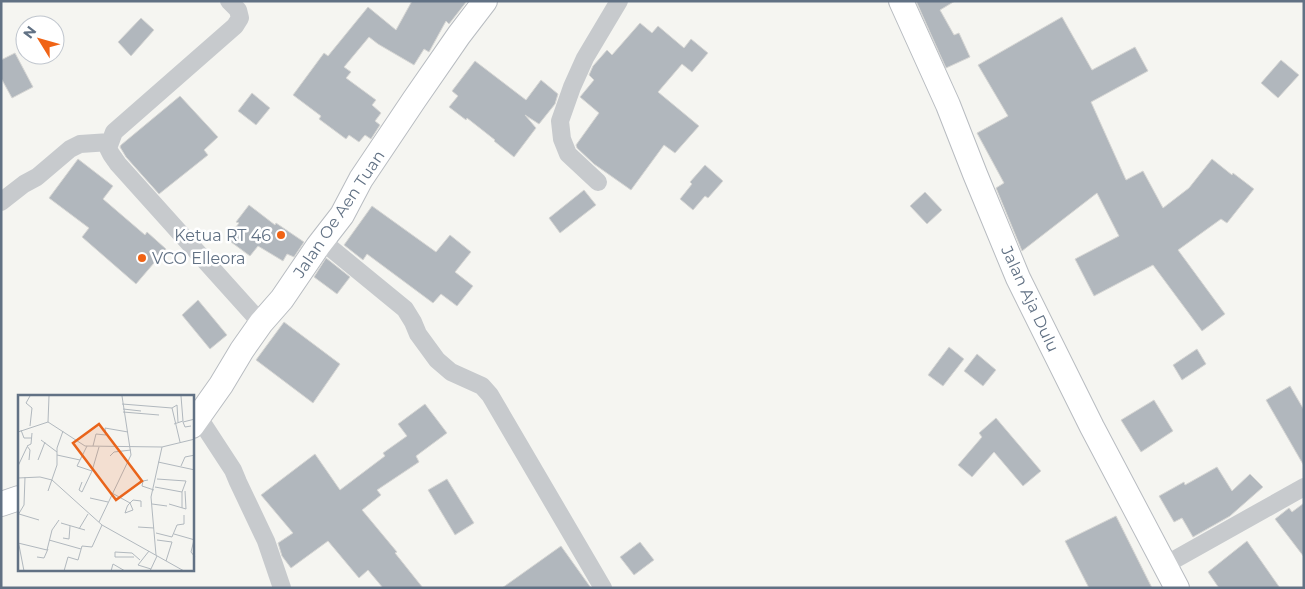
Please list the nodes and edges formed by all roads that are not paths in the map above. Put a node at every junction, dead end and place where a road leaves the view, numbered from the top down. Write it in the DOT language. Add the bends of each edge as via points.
graph roads {
  1 [pos="230,1"];
  2 [pos="485,1"];
  3 [pos="620,1"];
  4 [pos="901,1"];
  5 [pos="110,142"];
  6 [pos="598,182"];
  7 [pos="1,202"];
  8 [pos="322,241"];
  9 [pos="261,323"];
  10 [pos="196,422"];
  11 [pos="1304,487"];
  12 [pos="18,498"];
  13 [pos="1,504"];
  14 [pos="1165,565"];
  15 [pos="282,588"];
  16 [pos="603,588"];
  17 [pos="1177,588"];
  1 -- 5 [label="street" via="240,18 235,26 114,132"];
  2 -- 8 [label="street, Jalan Oe Aen Tuan" via="414,100 361,179 342,215"];
  3 -- 6 [label="street" via="585,58 560,121 562,140 568,154"];
  4 -- 14 [label="street, Jalan Aja Dulu" via="948,105 1018,278"];
  5 -- 7 [label="street" via="80,144 70,149"];
  5 -- 9 [label="street" via="108,148 118,164"];
  8 -- 9 [label="street, Jalan Oe Aen Tuan" via="282,299"];
  8 -- 16 [label="street" via="405,309 437,360 451,372 482,386 490,395"];
  9 -- 10 [label="street, Jalan Oe Aen Tuan"];
  10 -- 15 [label="street" via="233,470 266,541"];
  11 -- 14 [label="street"];
  12 -- 13 [label="street"];
  14 -- 17 [label="street, Jalan Aja Dulu"];
}
